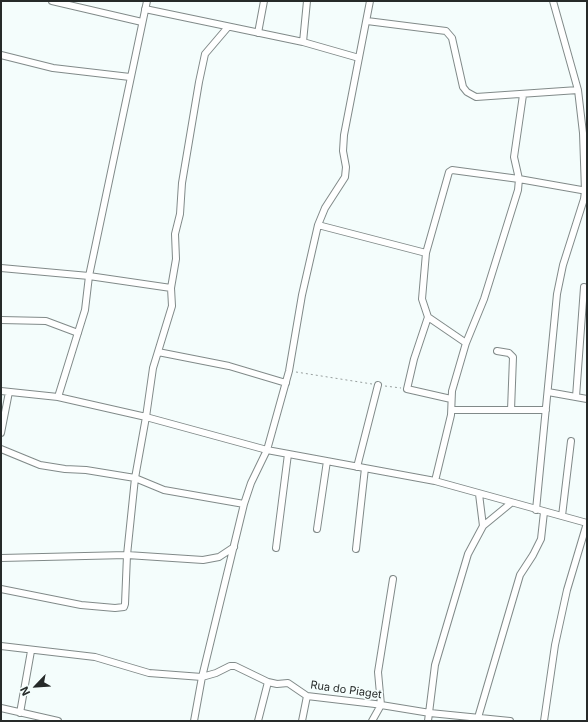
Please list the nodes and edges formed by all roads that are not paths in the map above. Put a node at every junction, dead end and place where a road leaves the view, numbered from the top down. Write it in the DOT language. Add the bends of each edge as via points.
graph roads {
  1 [pos="52,1"];
  2 [pos="147,1"];
  3 [pos="264,1"];
  4 [pos="307,1"];
  5 [pos="370,1"];
  6 [pos="553,1"];
  7 [pos="145,9"];
  8 [pos="367,21"];
  9 [pos="142,22"];
  10 [pos="228,27"];
  11 [pos="258,33"];
  12 [pos="303,42"];
  13 [pos="1,55"];
  14 [pos="359,58"];
  15 [pos="130,77"];
  16 [pos="578,90"];
  17 [pos="523,95"];
  18 [pos="519,179"];
  19 [pos="586,191"];
  20 [pos="318,225"];
  21 [pos="426,254"];
  22 [pos="1,268"];
  23 [pos="89,276"];
  24 [pos="584,287"];
  25 [pos="171,288"];
  26 [pos="428,317"];
  27 [pos="1,320"];
  28 [pos="78,333"];
  29 [pos="466,343"];
  30 [pos="497,351"];
  31 [pos="158,352"];
  32 [pos="286,383"];
  33 [pos="378,385"];
  34 [pos="1,392"];
  35 [pos="9,392"];
  36 [pos="548,392"];
  37 [pos="58,397"];
  38 [pos="576,397"];
  39 [pos="451,399"];
  40 [pos="587,399"];
  41 [pos="452,410"];
  42 [pos="511,410"];
  43 [pos="546,410"];
  44 [pos="146,417"];
  45 [pos="1,434"];
  46 [pos="571,441"];
  47 [pos="1,449"];
  48 [pos="267,450"];
  49 [pos="288,454"];
  50 [pos="327,461"];
  51 [pos="357,467"];
  52 [pos="365,468"];
  53 [pos="135,478"];
  54 [pos="435,481"];
  55 [pos="479,494"];
  56 [pos="512,503"];
  57 [pos="244,504"];
  58 [pos="536,510"];
  59 [pos="544,512"];
  60 [pos="562,516"];
  61 [pos="587,523"];
  62 [pos="483,526"];
  63 [pos="317,529"];
  64 [pos="234,547"];
  65 [pos="276,548"];
  66 [pos="356,549"];
  67 [pos="127,555"];
  68 [pos="1,558"];
  69 [pos="393,579"];
  70 [pos="1,589"];
  71 [pos="1,646"];
  72 [pos="31,651"];
  73 [pos="202,677"];
  74 [pos="268,682"];
  75 [pos="307,696"];
  76 [pos="381,705"];
  77 [pos="1,708"];
  78 [pos="20,713"];
  79 [pos="430,713"];
  80 [pos="478,720"];
  81 [pos="58,721"];
  82 [pos="194,721"];
  83 [pos="258,721"];
  84 [pos="302,721"];
  85 [pos="372,721"];
  86 [pos="428,721"];
  87 [pos="510,721"];
  88 [pos="544,721"];
  1 -- 9 [label="street"];
  2 -- 7 [label="street"];
  3 -- 11 [label="street"];
  4 -- 12 [label="street"];
  5 -- 8 [label="street"];
  6 -- 16 [label="street"];
  7 -- 9 [label="street"];
  7 -- 10 [label="street"];
  8 -- 14 [label="street"];
  8 -- 17 [label="street" via="446,31 452,38 467,92 476,97"];
  9 -- 15 [label="street"];
  10 -- 11 [label="street"];
  10 -- 25 [label="street" via="209,48 203,63 182,183"];
  11 -- 12 [label="street"];
  12 -- 14 [label="street"];
  13 -- 15 [label="street" via="53,68"];
  14 -- 20 [label="street" via="344,135 344,177"];
  15 -- 23 [label="street"];
  16 -- 17 [label="street"];
  16 -- 19 [label="street"];
  17 -- 18 [label="street" via="514,157"];
  18 -- 19 [label="street"];
  18 -- 21 [label="street" via="452,170 449,172"];
  18 -- 29 [label="street" via="516,197 484,299"];
  19 -- 36 [label="street" via="560,281"];
  20 -- 21 [label="street"];
  20 -- 32 [label="street"];
  21 -- 26 [label="street" via="422,299"];
  22 -- 23 [label="street"];
  23 -- 25 [label="street"];
  23 -- 28 [label="street" via="85,310"];
  24 -- 38 [label="street"];
  25 -- 31 [label="street" via="172,306"];
  26 -- 29 [label="street"];
  26 -- 39 [label="street" via="406,389"];
  27 -- 28 [label="street" via="46,321"];
  28 -- 37 [label="street"];
  29 -- 39 [label="street"];
  30 -- 42 [label="street" via="509,353 513,357"];
  31 -- 32 [label="street" via="229,366"];
  31 -- 44 [label="street" via="153,368"];
  32 -- 48 [label="street"];
  33 -- 51 [label="street"];
  34 -- 35 [label="street"];
  35 -- 37 [label="street"];
  35 -- 45 [label="street"];
  36 -- 38 [label="street"];
  36 -- 43 [label="street"];
  37 -- 44 [label="street"];
  38 -- 40 [label="street"];
  39 -- 41 [label="street"];
  41 -- 42 [label="street"];
  41 -- 54 [label="street"];
  42 -- 43 [label="street"];
  43 -- 58 [label="street"];
  44 -- 48 [label="street"];
  44 -- 53 [label="street"];
  46 -- 60 [label="street"];
  47 -- 53 [label="street" via="40,465"];
  48 -- 49 [label="street"];
  48 -- 57 [label="street"];
  49 -- 50 [label="street"];
  49 -- 65 [label="street"];
  50 -- 51 [label="street"];
  50 -- 63 [label="street"];
  51 -- 52 [label="street"];
  52 -- 54 [label="street"];
  52 -- 66 [label="street"];
  53 -- 57 [label="street" via="164,490"];
  53 -- 67 [label="street"];
  54 -- 55 [label="street"];
  55 -- 56 [label="street"];
  55 -- 62 [label="street"];
  56 -- 58 [label="street"];
  56 -- 62 [label="street"];
  57 -- 64 [label="street"];
  58 -- 59 [label="street"];
  59 -- 60 [label="street"];
  59 -- 80 [label="street" via="541,539 520,575"];
  60 -- 61 [label="street"];
  61 -- 88 [label="street" via="569,582 554,650"];
  62 -- 79 [label="street" via="468,554 435,665"];
  64 -- 67 [label="street" via="219,557 203,560"];
  64 -- 73 [label="street"];
  67 -- 68 [label="street"];
  67 -- 70 [label="street" via="125,604 120,608 72,603"];
  69 -- 76 [label="street" via="378,672"];
  71 -- 72 [label="street, Rua do Piaget"];
  72 -- 73 [label="street, Rua do Piaget" via="95,657 149,673"];
  72 -- 78 [label="street"];
  73 -- 74 [label="street, Rua do Piaget" via="235,666"];
  73 -- 82 [label="street"];
  74 -- 75 [label="street, Rua do Piaget" via="288,683"];
  74 -- 83 [label="street"];
  75 -- 76 [label="street, Rua do Piaget"];
  75 -- 84 [label="street"];
  76 -- 79 [label="street, Rua do Piaget"];
  76 -- 85 [label="street"];
  77 -- 78 [label="street"];
  78 -- 81 [label="street"];
  79 -- 80 [label="street, Rua do Piaget"];
  79 -- 86 [label="street"];
  80 -- 87 [label="street, Rua do Piaget"];
}
